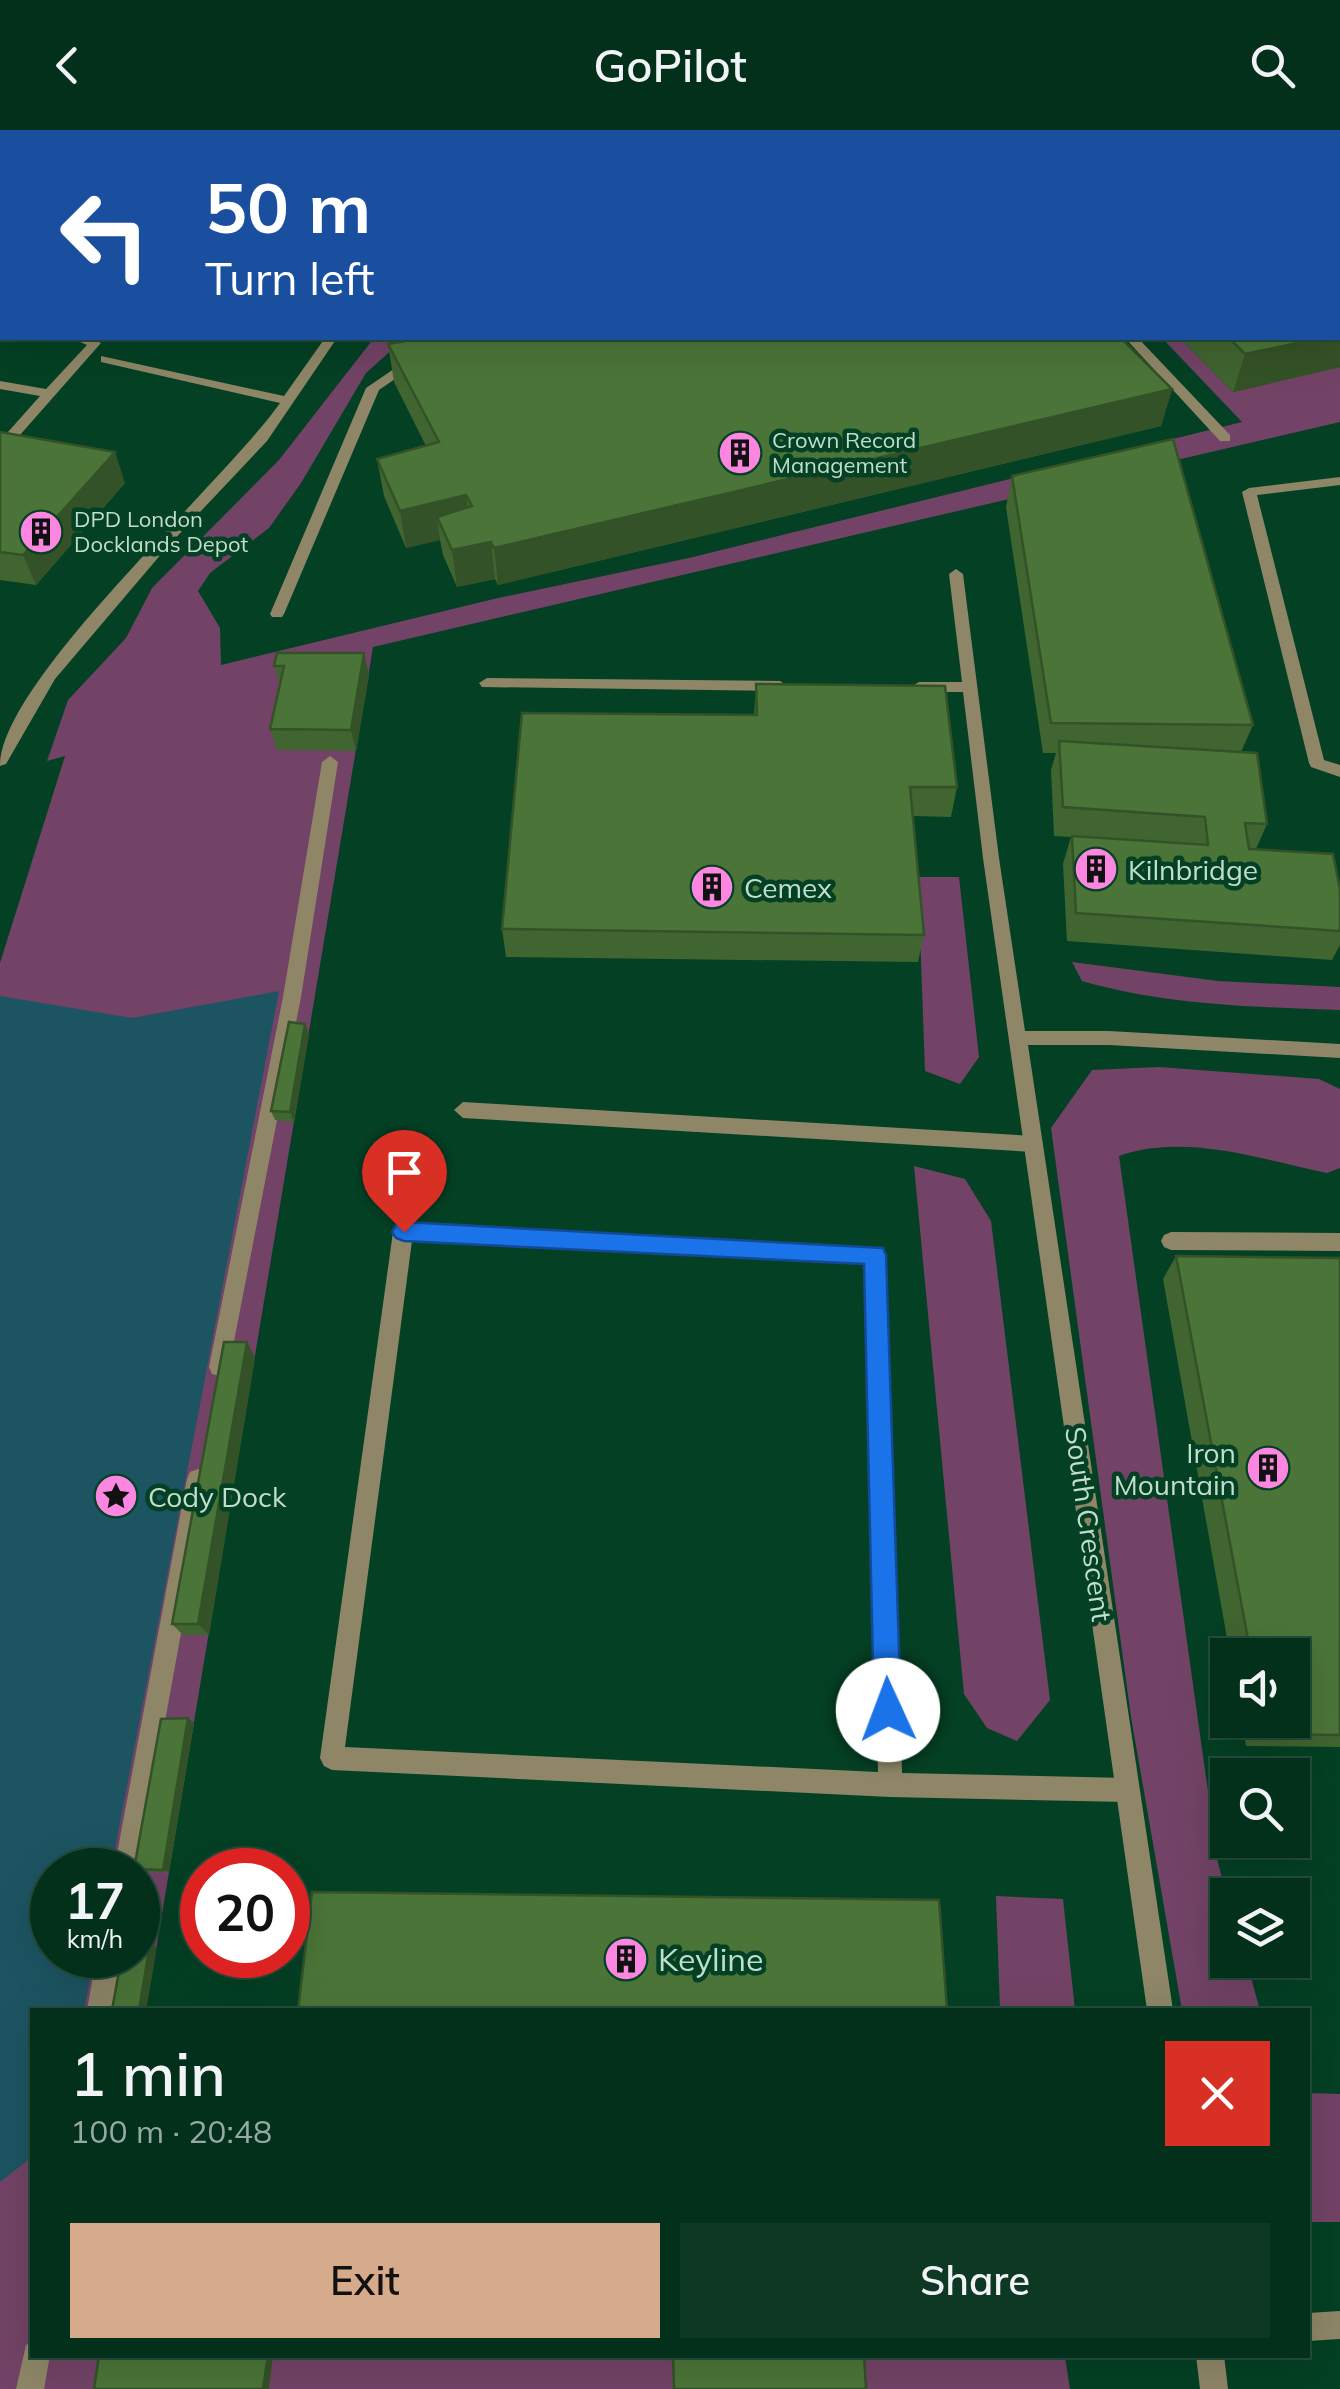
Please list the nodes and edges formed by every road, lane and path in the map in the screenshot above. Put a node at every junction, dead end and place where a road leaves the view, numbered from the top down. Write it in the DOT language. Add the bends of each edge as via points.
graph roads {
  1 [pos="84,340"];
  2 [pos="330,340"];
  3 [pos="1133,340"];
  4 [pos="426,357"];
  5 [pos="106,360"];
  6 [pos="0,385"];
  7 [pos="50,394"];
  8 [pos="288,400"];
  9 [pos="1225,438"];
  10 [pos="0,449"];
  11 [pos="1340,481"];
  12 [pos="956,574"];
  13 [pos="277,614"];
  14 [pos="486,683"];
  15 [pos="796,686"];
  16 [pos="893,687"];
  17 [pos="970,688"];
  18 [pos="0,760"];
  19 [pos="330,762"];
  20 [pos="1340,771"];
  21 [pos="1017,1038"];
  22 [pos="1340,1051"];
  23 [pos="463,1110"];
  24 [pos="1033,1144"];
  25 [pos="1171,1241"];
  26 [pos="1340,1242"];
  27 [pos="214,1392"];
  28 [pos="204,1449"];
  29 [pos="890,1785"];
  30 [pos="1127,1790"];
  31 [pos="130,1848"];
  32 [pos="106,1978"];
  33 [pos="100,2008"];
  34 [pos="1160,2008"];
  35 [pos="1340,2325"];
  36 [pos="1310,2327"];
  37 [pos="35,2358"];
  38 [pos="1210,2358"];
  39 [pos="30,2389"];
  40 [pos="1214,2389"];
  1 -- 7 [label="street" via="95,343"];
  2 -- 8 [label="street"];
  3 -- 9 [label="street"];
  4 -- 13 [label="street" via="372,388"];
  5 -- 8 [label="street"];
  6 -- 7 [label="street"];
  7 -- 10 [label="street"];
  8 -- 18 [label="street" via="262,438 49,676"];
  11 -- 20 [label="street" via="1249,492 1318,763"];
  12 -- 17 [label="street, South Crescent"];
  14 -- 15 [label="street"];
  16 -- 17 [label="street"];
  17 -- 21 [label="street, South Crescent"];
  19 -- 27 [label="street" via="292,997"];
  21 -- 22 [label="street"];
  21 -- 24 [label="street, South Crescent"];
  23 -- 24 [label="street"];
  24 -- 30 [label="street, South Crescent"];
  25 -- 26 [label="street"];
  28 -- 31 [label="street"];
  29 -- 29 [label="street" via="332,1758 404,1232 875,1255"];
  29 -- 30 [label="street"];
  30 -- 34 [label="street, South Crescent"];
  32 -- 33 [label="street"];
  35 -- 36 [label="street"];
  37 -- 39 [label="street"];
  38 -- 40 [label="street"];
}
